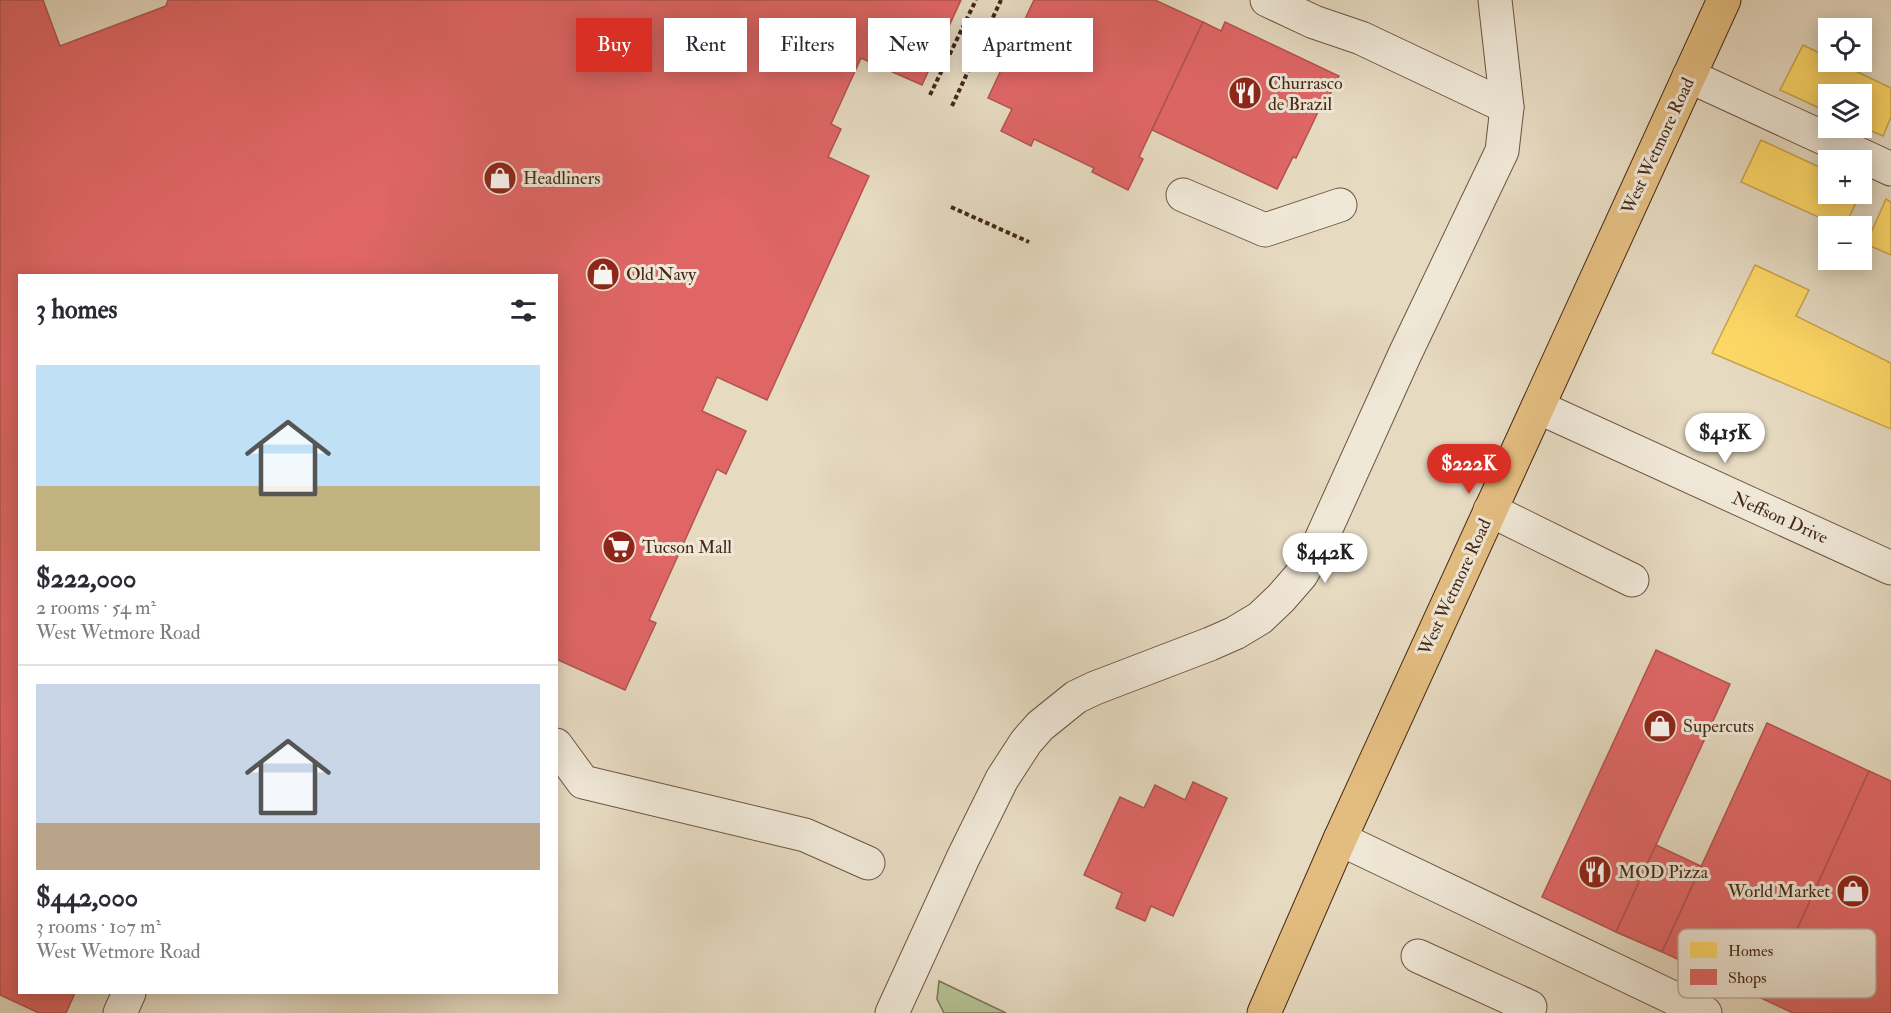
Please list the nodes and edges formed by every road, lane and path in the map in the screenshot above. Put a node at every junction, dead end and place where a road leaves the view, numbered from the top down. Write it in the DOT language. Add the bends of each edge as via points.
graph roads {
  1 [pos="976,0"];
  2 [pos="1001,0"];
  3 [pos="1266,0"];
  4 [pos="1495,0"];
  5 [pos="1724,0"];
  6 [pos="1689,76"];
  7 [pos="930,95"];
  8 [pos="952,106"];
  9 [pos="1507,107"];
  10 [pos="1891,169"];
  11 [pos="1183,195"];
  12 [pos="1340,205"];
  13 [pos="951,207"];
  14 [pos="1029,242"];
  15 [pos="1538,407"];
  16 [pos="1490,510"];
  17 [pos="1891,568"];
  18 [pos="1632,580"];
  19 [pos="558,748"];
  20 [pos="1340,839"];
  21 [pos="868,863"];
  22 [pos="1418,956"];
  23 [pos="129,994"];
  24 [pos="1530,1007"];
  25 [pos="120,1013"];
  26 [pos="892,1013"];
  27 [pos="1264,1013"];
  28 [pos="1706,1013"];
  1 -- 7 [label="path"];
  2 -- 8 [label="path"];
  3 -- 9 [label="street" via="1401,56"];
  4 -- 9 [label="street"];
  5 -- 6 [label="main road, West Wetmore Road"];
  6 -- 10 [label="street"];
  6 -- 15 [label="main road, West Wetmore Road"];
  9 -- 26 [label="street" via="1502,151 1301,575 1260,618 1235,633 1076,697 1040,726 1002,779"];
  11 -- 12 [label="street" via="1265,230"];
  13 -- 14 [label="path"];
  15 -- 16 [label="main road, West Wetmore Road"];
  15 -- 17 [label="street, Neffson Drive"];
  16 -- 18 [label="street"];
  16 -- 20 [label="main road, West Wetmore Road"];
  19 -- 21 [label="street" via="583,782 805,835"];
  20 -- 27 [label="main road, West Wetmore Road"];
  20 -- 28 [label="street"];
  22 -- 24 [label="street"];
  23 -- 25 [label="street"];
}
